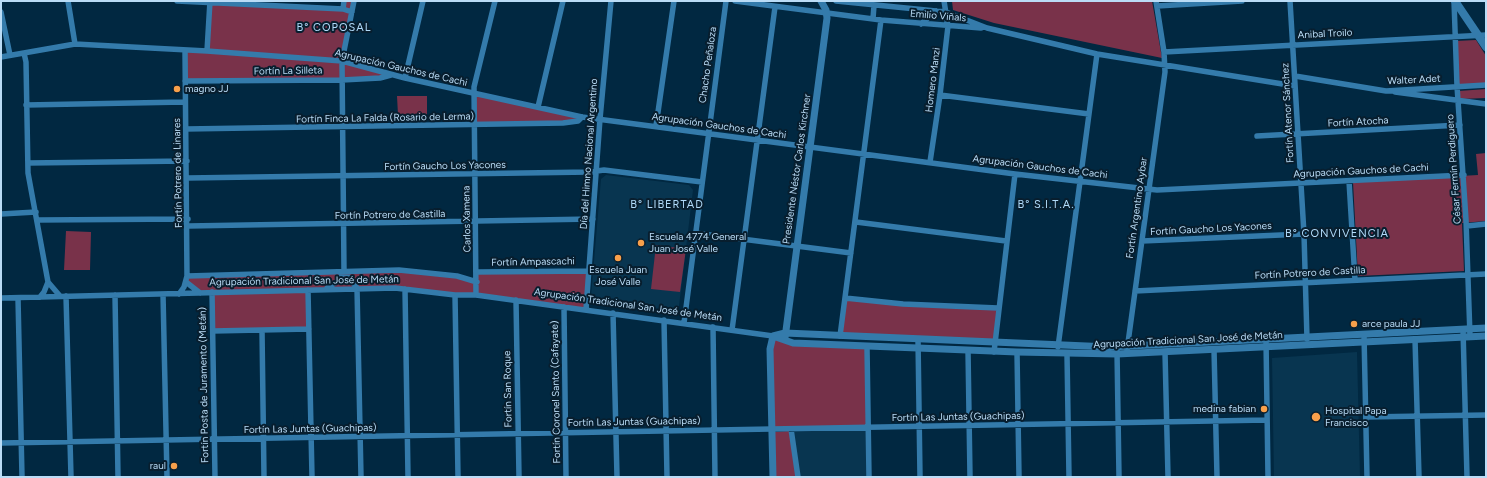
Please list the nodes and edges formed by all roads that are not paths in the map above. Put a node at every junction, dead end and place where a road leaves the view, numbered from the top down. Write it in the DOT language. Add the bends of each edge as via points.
graph roads {
  1 [pos="68,1"];
  2 [pos="177,1"];
  3 [pos="344,1"];
  4 [pos="354,1"];
  5 [pos="423,1"];
  6 [pos="494,1"];
  7 [pos="563,1"];
  8 [pos="611,1"];
  9 [pos="674,1"];
  10 [pos="726,1"];
  11 [pos="735,1"];
  12 [pos="820,1"];
  13 [pos="836,1"];
  14 [pos="944,1"];
  15 [pos="1242,1"];
  16 [pos="1290,1"];
  17 [pos="1454,1"];
  18 [pos="210,2"];
  19 [pos="1156,3"];
  20 [pos="277,4"];
  21 [pos="874,5"];
  22 [pos="775,7"];
  23 [pos="343,9"];
  24 [pos="936,11"];
  25 [pos="1,12"];
  26 [pos="352,12"];
  27 [pos="946,12"];
  28 [pos="827,13"];
  29 [pos="873,19"];
  30 [pos="881,20"];
  31 [pos="921,24"];
  32 [pos="948,26"];
  33 [pos="987,28"];
  34 [pos="1482,35"];
  35 [pos="1454,37"];
  36 [pos="75,44"];
  37 [pos="1293,44"];
  38 [pos="1486,48"];
  39 [pos="185,50"];
  40 [pos="207,51"];
  41 [pos="1164,52"];
  42 [pos="24,53"];
  43 [pos="1097,54"];
  44 [pos="10,55"];
  45 [pos="1,57"];
  46 [pos="342,61"];
  47 [pos="1165,65"];
  48 [pos="391,74"];
  49 [pos="1295,76"];
  50 [pos="405,78"];
  51 [pos="342,80"];
  52 [pos="185,81"];
  53 [pos="1486,85"];
  54 [pos="1295,86"];
  55 [pos="1457,86"];
  56 [pos="1386,91"];
  57 [pos="474,94"];
  58 [pos="940,95"];
  59 [pos="185,102"];
  60 [pos="1458,102"];
  61 [pos="1486,104"];
  62 [pos="26,105"];
  63 [pos="538,107"];
  64 [pos="1088,114"];
  65 [pos="582,117"];
  66 [pos="600,119"];
  67 [pos="1460,125"];
  68 [pos="475,126"];
  69 [pos="656,126"];
  70 [pos="343,128"];
  71 [pos="186,129"];
  72 [pos="708,133"];
  73 [pos="1298,134"];
  74 [pos="1257,136"];
  75 [pos="757,140"];
  76 [pos="809,147"];
  77 [pos="864,154"];
  78 [pos="187,161"];
  79 [pos="930,162"];
  80 [pos="28,163"];
  81 [pos="597,171"];
  82 [pos="476,174"];
  83 [pos="1014,174"];
  84 [pos="1464,175"];
  85 [pos="344,176"];
  86 [pos="187,178"];
  87 [pos="1350,180"];
  88 [pos="1081,181"];
  89 [pos="702,182"];
  90 [pos="1301,184"];
  91 [pos="1148,190"];
  92 [pos="36,212"];
  93 [pos="1,214"];
  94 [pos="188,219"];
  95 [pos="37,220"];
  96 [pos="593,220"];
  97 [pos="476,222"];
  98 [pos="856,222"];
  99 [pos="1486,224"];
  100 [pos="344,225"];
  101 [pos="188,226"];
  102 [pos="1467,226"];
  103 [pos="695,234"];
  104 [pos="1304,234"];
  105 [pos="745,239"];
  106 [pos="1006,241"];
  107 [pos="1142,241"];
  108 [pos="796,245"];
  109 [pos="851,252"];
  110 [pos="344,271"];
  111 [pos="589,271"];
  112 [pos="477,272"];
  113 [pos="1469,274"];
  114 [pos="1486,274"];
  115 [pos="187,279"];
  116 [pos="1355,280"];
  117 [pos="48,282"];
  118 [pos="477,282"];
  119 [pos="1306,282"];
  120 [pos="357,288"];
  121 [pos="325,289"];
  122 [pos="405,289"];
  123 [pos="308,290"];
  124 [pos="1135,291"];
  125 [pos="212,292"];
  126 [pos="200,293"];
  127 [pos="163,294"];
  128 [pos="179,294"];
  129 [pos="115,295"];
  130 [pos="455,295"];
  131 [pos="476,295"];
  132 [pos="63,296"];
  133 [pos="40,297"];
  134 [pos="1,298"];
  135 [pos="18,298"];
  136 [pos="845,298"];
  137 [pos="516,300"];
  138 [pos="564,307"];
  139 [pos="998,308"];
  140 [pos="586,309"];
  141 [pos="613,313"];
  142 [pos="664,320"];
  143 [pos="684,323"];
  144 [pos="713,327"];
  145 [pos="1486,328"];
  146 [pos="309,329"];
  147 [pos="262,330"];
  148 [pos="732,330"];
  149 [pos="213,331"];
  150 [pos="785,333"];
  151 [pos="1467,333"];
  152 [pos="773,336"];
  153 [pos="840,336"];
  154 [pos="1486,336"];
  155 [pos="1364,338"];
  156 [pos="918,339"];
  157 [pos="1415,339"];
  158 [pos="1307,341"];
  159 [pos="785,342"];
  160 [pos="994,342"];
  161 [pos="1266,343"];
  162 [pos="1058,345"];
  163 [pos="867,347"];
  164 [pos="917,348"];
  165 [pos="968,350"];
  166 [pos="1127,350"];
  167 [pos="1214,350"];
  168 [pos="1117,351"];
  169 [pos="994,352"];
  170 [pos="1017,352"];
  171 [pos="1165,352"];
  172 [pos="1058,354"];
  173 [pos="1067,354"];
  174 [pos="1466,415"];
  175 [pos="1486,415"];
  176 [pos="1418,416"];
  177 [pos="1366,417"];
  178 [pos="1268,420"];
  179 [pos="1216,421"];
  180 [pos="1167,422"];
  181 [pos="1118,423"];
  182 [pos="1068,425"];
  183 [pos="919,426"];
  184 [pos="969,426"];
  185 [pos="1018,426"];
  186 [pos="869,427"];
  187 [pos="791,429"];
  188 [pos="714,430"];
  189 [pos="773,430"];
  190 [pos="666,431"];
  191 [pos="616,432"];
  192 [pos="565,433"];
  193 [pos="518,434"];
  194 [pos="457,435"];
  195 [pos="408,436"];
  196 [pos="360,437"];
  197 [pos="312,438"];
  198 [pos="264,439"];
  199 [pos="166,440"];
  200 [pos="214,440"];
  201 [pos="118,441"];
  202 [pos="22,442"];
  203 [pos="70,442"];
  204 [pos="1,443"];
  205 [pos="22,477"];
  206 [pos="71,477"];
  207 [pos="118,477"];
  208 [pos="167,477"];
  209 [pos="215,477"];
  210 [pos="264,477"];
  211 [pos="312,477"];
  212 [pos="360,477"];
  213 [pos="408,477"];
  214 [pos="458,477"];
  215 [pos="519,477"];
  216 [pos="566,477"];
  217 [pos="617,477"];
  218 [pos="668,477"];
  219 [pos="716,477"];
  220 [pos="774,477"];
  221 [pos="798,477"];
  222 [pos="869,477"];
  223 [pos="920,477"];
  224 [pos="970,477"];
  225 [pos="1019,477"];
  226 [pos="1069,477"];
  227 [pos="1119,477"];
  228 [pos="1168,477"];
  229 [pos="1217,477"];
  230 [pos="1268,477"];
  231 [pos="1367,477"];
  232 [pos="1419,477"];
  233 [pos="1467,477"];
  1 -- 36 [label="street"];
  2 -- 18 [label="street"];
  3 -- 23 [label="street"];
  4 -- 26 [label="street"];
  5 -- 50 [label="street"];
  6 -- 57 [label="street, Carlos Xamena"];
  7 -- 63 [label="street"];
  8 -- 66 [label="street, Día del Himno Nacional Argentino"];
  9 -- 69 [label="street"];
  10 -- 72 [label="street, Chacho Peñaloza"];
  11 -- 22 [label="street, Emilio Viñals"];
  12 -- 28 [label="street"];
  13 -- 21 [label="street, Emilio Viñals"];
  14 -- 27 [label="street, Homero Manzi"];
  15 -- 19 [label="street"];
  16 -- 37 [label="street, Fortín Atenor Sánchez"];
  17 -- 34 [label="main road"];
  17 -- 35 [label="street, César Fermín Perdiguero"];
  18 -- 20 [label="street"];
  18 -- 40 [label="street"];
  19 -- 41 [label="street, Fortín Argentino Aybar"];
  20 -- 23 [label="street"];
  21 -- 24 [label="street, Emilio Viñals"];
  21 -- 29 [label="street"];
  22 -- 28 [label="street, Emilio Viñals"];
  22 -- 75 [label="street"];
  23 -- 26 [label="street"];
  24 -- 27 [label="street, Emilio Viñals"];
  24 -- 31 [label="street"];
  25 -- 44 [label="street"];
  26 -- 46 [label="street"];
  27 -- 32 [label="street, Homero Manzi"];
  27 -- 33 [label="street, Emilio Viñals"];
  28 -- 29 [label="street, Emilio Viñals"];
  28 -- 76 [label="street, Presidente Néstor Carlos Kirchner"];
  29 -- 30 [label="street, Emilio Viñals"];
  30 -- 31 [label="street, Emilio Viñals"];
  30 -- 77 [label="street"];
  31 -- 32 [label="street, Emilio Viñals"];
  32 -- 33 [label="street, Emilio Viñals"];
  32 -- 58 [label="street, Homero Manzi"];
  33 -- 43 [label="street"];
  34 -- 35 [label="street, Anibal Troilo"];
  34 -- 38 [label="main road"];
  35 -- 37 [label="street, Anibal Troilo"];
  35 -- 55 [label="street, César Fermín Perdiguero"];
  36 -- 39 [label="street, Agrupación Gauchos de Cachi"];
  36 -- 42 [label="street, Agrupación Gauchos de Cachi"];
  37 -- 41 [label="street, Anibal Troilo"];
  37 -- 49 [label="street, Fortín Atenor Sánchez"];
  39 -- 40 [label="street, Agrupación Gauchos de Cachi"];
  39 -- 52 [label="street, Fortín Potrero de Linares"];
  40 -- 46 [label="street, Agrupación Gauchos de Cachi"];
  41 -- 47 [label="street, Fortín Argentino Aybar"];
  42 -- 44 [label="street, Agrupación Gauchos de Cachi"];
  42 -- 62 [label="street"];
  43 -- 47 [label="street"];
  43 -- 64 [label="street"];
  44 -- 45 [label="street, Agrupación Gauchos de Cachi"];
  46 -- 48 [label="street, Agrupación Gauchos de Cachi"];
  46 -- 51 [label="street"];
  47 -- 54 [label="street"];
  47 -- 91 [label="street, Fortín Argentino Aybar"];
  48 -- 50 [label="street, Agrupación Gauchos de Cachi"];
  48 -- 51 [label="street, Fortín La Silleta" via="380,78"];
  49 -- 54 [label="street, Fortín Atenor Sánchez"];
  49 -- 56 [label="street, Walter Adet"];
  50 -- 57 [label="street, Agrupación Gauchos de Cachi"];
  51 -- 52 [label="street, Fortín La Silleta"];
  51 -- 70 [label="street"];
  52 -- 59 [label="street, Fortín Potrero de Linares"];
  53 -- 55 [label="street, Walter Adet"];
  54 -- 73 [label="street, Fortín Atenor Sánchez"];
  55 -- 56 [label="street, Walter Adet"];
  55 -- 60 [label="street, César Fermín Perdiguero"];
  56 -- 60 [label="street"];
  57 -- 63 [label="street, Agrupación Gauchos de Cachi"];
  57 -- 68 [label="street, Carlos Xamena"];
  58 -- 64 [label="street"];
  58 -- 79 [label="street, Homero Manzi"];
  59 -- 62 [label="street"];
  59 -- 71 [label="street, Fortín Potrero de Linares"];
  60 -- 61 [label="street"];
  60 -- 67 [label="street, César Fermín Perdiguero"];
  62 -- 80 [label="street"];
  63 -- 65 [label="street, Agrupación Gauchos de Cachi"];
  64 -- 88 [label="street"];
  65 -- 66 [label="street, Agrupación Gauchos de Cachi"];
  65 -- 68 [label="street, Fortín Finca La Falda (Rosario de Lerma)" via="578,121 563,123"];
  66 -- 69 [label="street, Agrupación Gauchos de Cachi"];
  66 -- 81 [label="street, Día del Himno Nacional Argentino"];
  67 -- 73 [label="street, Fortín Atocha"];
  67 -- 84 [label="street, César Fermín Perdiguero"];
  68 -- 70 [label="street, Fortín Finca La Falda (Rosario de Lerma)"];
  68 -- 82 [label="street, Carlos Xamena"];
  69 -- 72 [label="street, Agrupación Gauchos de Cachi"];
  70 -- 71 [label="street, Fortín Finca La Falda (Rosario de Lerma)"];
  70 -- 85 [label="street"];
  71 -- 78 [label="street, Fortín Potrero de Linares"];
  72 -- 75 [label="street, Agrupación Gauchos de Cachi"];
  72 -- 89 [label="street, Chacho Peñaloza"];
  73 -- 74 [label="street, Fortín Atocha"];
  73 -- 90 [label="street, Fortín Atenor Sánchez"];
  75 -- 76 [label="street, Agrupación Gauchos de Cachi"];
  75 -- 105 [label="street"];
  76 -- 77 [label="street, Agrupación Gauchos de Cachi"];
  76 -- 108 [label="street, Presidente Néstor Carlos Kirchner"];
  77 -- 79 [label="street, Agrupación Gauchos de Cachi"];
  77 -- 98 [label="street"];
  78 -- 80 [label="street"];
  78 -- 86 [label="street, Fortín Potrero de Linares"];
  79 -- 83 [label="street, Agrupación Gauchos de Cachi"];
  80 -- 92 [label="street"];
  81 -- 82 [label="street, Fortín Gaucho Los Yacones"];
  81 -- 89 [label="street, Fortín Gaucho Los Yacones"];
  81 -- 96 [label="street, Día del Himno Nacional Argentino"];
  82 -- 85 [label="street, Fortín Gaucho Los Yacones"];
  82 -- 97 [label="street, Carlos Xamena"];
  83 -- 88 [label="street, Agrupación Gauchos de Cachi"];
  83 -- 106 [label="street"];
  84 -- 87 [label="street, Agrupación Gauchos de Cachi"];
  84 -- 102 [label="street, César Fermín Perdiguero"];
  85 -- 86 [label="street, Fortín Gaucho Los Yacones"];
  85 -- 100 [label="street"];
  86 -- 94 [label="street, Fortín Potrero de Linares"];
  87 -- 90 [label="street, Agrupación Gauchos de Cachi"];
  87 -- 116 [label="street"];
  88 -- 91 [label="street, Agrupación Gauchos de Cachi"];
  88 -- 162 [label="street"];
  89 -- 103 [label="street, Chacho Peñaloza"];
  90 -- 91 [label="street, Agrupación Gauchos de Cachi"];
  90 -- 104 [label="street, Fortín Atenor Sánchez"];
  91 -- 107 [label="street, Fortín Argentino Aybar"];
  92 -- 93 [label="street"];
  92 -- 95 [label="street"];
  94 -- 95 [label="street"];
  94 -- 101 [label="street, Fortín Potrero de Linares"];
  95 -- 117 [label="street"];
  96 -- 97 [label="street, Fortín Potrero de Castilla"];
  96 -- 111 [label="street, Día del Himno Nacional Argentino"];
  97 -- 100 [label="street, Fortín Potrero de Castilla"];
  97 -- 112 [label="street, Carlos Xamena"];
  98 -- 106 [label="street"];
  98 -- 109 [label="street"];
  99 -- 102 [label="street"];
  100 -- 101 [label="street, Fortín Potrero de Castilla"];
  100 -- 110 [label="street"];
  101 -- 115 [label="street, Fortín Potrero de Linares"];
  102 -- 113 [label="street, César Fermín Perdiguero"];
  103 -- 105 [label="street"];
  103 -- 143 [label="street, Chacho Peñaloza"];
  104 -- 107 [label="street, Fortín Gaucho Los Yacones"];
  104 -- 119 [label="street, Fortín Atenor Sánchez"];
  105 -- 108 [label="street"];
  105 -- 148 [label="street"];
  106 -- 139 [label="street"];
  107 -- 124 [label="street, Fortín Argentino Aybar"];
  108 -- 109 [label="street"];
  108 -- 150 [label="street, Presidente Néstor Carlos Kirchner"];
  109 -- 136 [label="street"];
  110 -- 115 [label="street"];
  110 -- 118 [label="street" via="404,270 456,276"];
  110 -- 120 [label="street"];
  110 -- 121 [label="street" via="338,281"];
  111 -- 112 [label="street, Fortín Ampascachi"];
  111 -- 140 [label="street, Día del Himno Nacional Argentino"];
  112 -- 118 [label="street, Carlos Xamena"];
  113 -- 114 [label="street, Fortín Potrero de Castilla"];
  113 -- 116 [label="street, Fortín Potrero de Castilla"];
  113 -- 151 [label="street, César Fermín Perdiguero"];
  115 -- 126 [label="street"];
  115 -- 128 [label="street, Fortín Potrero de Linares"];
  116 -- 119 [label="street, Fortín Potrero de Castilla"];
  117 -- 132 [label="street"];
  117 -- 133 [label="street"];
  118 -- 131 [label="street, Carlos Xamena"];
  119 -- 124 [label="street, Fortín Potrero de Castilla"];
  119 -- 158 [label="street, Fortín Atenor Sánchez"];
  120 -- 121 [label="street, Agrupación Tradicional San José de Metán"];
  120 -- 122 [label="street, Agrupación Tradicional San José de Metán"];
  120 -- 196 [label="street"];
  121 -- 123 [label="street, Agrupación Tradicional San José de Metán"];
  122 -- 130 [label="street, Agrupación Tradicional San José de Metán"];
  122 -- 195 [label="street"];
  123 -- 125 [label="street, Agrupación Tradicional San José de Metán"];
  123 -- 146 [label="street"];
  124 -- 166 [label="street, Fortín Argentino Aybar"];
  125 -- 126 [label="street, Agrupación Tradicional San José de Metán"];
  125 -- 149 [label="street, Fortín Posta de Juramento (Metán)"];
  126 -- 128 [label="street, Agrupación Tradicional San José de Metán"];
  127 -- 128 [label="street, Agrupación Tradicional San José de Metán"];
  127 -- 129 [label="street, Agrupación Tradicional San José de Metán"];
  127 -- 199 [label="street"];
  129 -- 132 [label="street, Agrupación Tradicional San José de Metán"];
  129 -- 201 [label="street"];
  130 -- 131 [label="street, Agrupación Tradicional San José de Metán"];
  130 -- 194 [label="street"];
  131 -- 137 [label="street, Agrupación Tradicional San José de Metán"];
  132 -- 133 [label="street, Agrupación Tradicional San José de Metán"];
  132 -- 203 [label="street"];
  133 -- 135 [label="street, Agrupación Tradicional San José de Metán"];
  134 -- 135 [label="street, Agrupación Tradicional San José de Metán"];
  135 -- 202 [label="street"];
  136 -- 139 [label="street" via="903,304"];
  136 -- 153 [label="street"];
  137 -- 138 [label="street, Agrupación Tradicional San José de Metán"];
  137 -- 193 [label="street, Fortín San Roque"];
  138 -- 140 [label="street, Agrupación Tradicional San José de Metán"];
  138 -- 192 [label="street, Fortín Coronel Santo (Cafayate)"];
  139 -- 160 [label="street"];
  140 -- 141 [label="street, Agrupación Tradicional San José de Metán"];
  141 -- 142 [label="street, Agrupación Tradicional San José de Metán"];
  141 -- 191 [label="street"];
  142 -- 143 [label="street, Agrupación Tradicional San José de Metán"];
  142 -- 190 [label="street"];
  143 -- 144 [label="street, Agrupación Tradicional San José de Metán"];
  144 -- 148 [label="street, Agrupación Tradicional San José de Metán"];
  144 -- 188 [label="street"];
  145 -- 151 [label="street, Agrupación Tradicional San José de Metán"];
  146 -- 147 [label="street"];
  146 -- 197 [label="street"];
  147 -- 149 [label="street"];
  147 -- 198 [label="street"];
  148 -- 152 [label="street, Agrupación Tradicional San José de Metán"];
  149 -- 200 [label="street, Fortín Posta de Juramento (Metán)"];
  150 -- 152 [label="street, Agrupación Tradicional San José de Metán"];
  150 -- 153 [label="street, Agrupación Tradicional San José de Metán"];
  150 -- 159 [label="street, Presidente Néstor Carlos Kirchner"];
  151 -- 154 [label="street, Agrupación Tradicional San José de Metán"];
  151 -- 155 [label="street, Agrupación Tradicional San José de Metán"];
  151 -- 157 [label="street, Agrupación Tradicional San José de Metán"];
  151 -- 174 [label="street, César Fermín Perdiguero"];
  152 -- 159 [label="street, Agrupación Tradicional San José de Metán"];
  152 -- 189 [label="street" via="770,350"];
  153 -- 156 [label="street, Agrupación Tradicional San José de Metán"];
  155 -- 157 [label="street, Agrupación Tradicional San José de Metán"];
  155 -- 158 [label="street, Agrupación Tradicional San José de Metán"];
  155 -- 177 [label="street"];
  156 -- 160 [label="street, Agrupación Tradicional San José de Metán"];
  156 -- 164 [label="street"];
  157 -- 176 [label="street"];
  158 -- 161 [label="street, Agrupación Tradicional San José de Metán"];
  159 -- 163 [label="street, Agrupación Tradicional San José de Metán"];
  160 -- 162 [label="street, Agrupación Tradicional San José de Metán"];
  160 -- 169 [label="street"];
  161 -- 166 [label="street, Agrupación Tradicional San José de Metán"];
  161 -- 167 [label="street, Agrupación Tradicional San José de Metán"];
  161 -- 178 [label="street"];
  162 -- 168 [label="street, Agrupación Tradicional San José de Metán"];
  162 -- 172 [label="street"];
  163 -- 164 [label="street, Agrupación Tradicional San José de Metán"];
  163 -- 186 [label="street"];
  164 -- 165 [label="street, Agrupación Tradicional San José de Metán"];
  164 -- 183 [label="street"];
  165 -- 169 [label="street, Agrupación Tradicional San José de Metán"];
  165 -- 184 [label="street"];
  166 -- 168 [label="street, Agrupación Tradicional San José de Metán"];
  166 -- 171 [label="street, Agrupación Tradicional San José de Metán"];
  167 -- 171 [label="street, Agrupación Tradicional San José de Metán"];
  167 -- 179 [label="street"];
  168 -- 173 [label="street, Agrupación Tradicional San José de Metán"];
  168 -- 181 [label="street"];
  169 -- 170 [label="street, Agrupación Tradicional San José de Metán"];
  170 -- 172 [label="street, Agrupación Tradicional San José de Metán"];
  170 -- 185 [label="street"];
  171 -- 180 [label="street"];
  172 -- 173 [label="street, Agrupación Tradicional San José de Metán"];
  173 -- 182 [label="street"];
  174 -- 175 [label="street"];
  174 -- 176 [label="street"];
  174 -- 233 [label="street, César Fermín Perdiguero"];
  176 -- 177 [label="street"];
  176 -- 232 [label="street"];
  177 -- 231 [label="street"];
  178 -- 179 [label="street, Fortín Las Juntas (Guachipas)"];
  178 -- 230 [label="street"];
  179 -- 180 [label="street, Fortín Las Juntas (Guachipas)"];
  179 -- 229 [label="street"];
  180 -- 181 [label="street, Fortín Las Juntas (Guachipas)"];
  180 -- 228 [label="street"];
  181 -- 182 [label="street, Fortín Las Juntas (Guachipas)"];
  181 -- 227 [label="street"];
  182 -- 185 [label="street, Fortín Las Juntas (Guachipas)"];
  182 -- 226 [label="street"];
  183 -- 184 [label="street, Fortín Las Juntas (Guachipas)"];
  183 -- 186 [label="street, Fortín Las Juntas (Guachipas)"];
  183 -- 223 [label="street"];
  184 -- 185 [label="street, Fortín Las Juntas (Guachipas)"];
  184 -- 224 [label="street"];
  185 -- 225 [label="street"];
  186 -- 187 [label="street, Fortín Las Juntas (Guachipas)"];
  186 -- 222 [label="street"];
  187 -- 189 [label="street, Fortín Las Juntas (Guachipas)"];
  187 -- 221 [label="street"];
  188 -- 189 [label="street, Fortín Las Juntas (Guachipas)"];
  188 -- 190 [label="street, Fortín Las Juntas (Guachipas)"];
  188 -- 219 [label="street"];
  189 -- 220 [label="street"];
  190 -- 191 [label="street, Fortín Las Juntas (Guachipas)"];
  190 -- 218 [label="street"];
  191 -- 192 [label="street, Fortín Las Juntas (Guachipas)"];
  191 -- 217 [label="street"];
  192 -- 193 [label="street, Fortín Las Juntas (Guachipas)"];
  192 -- 216 [label="street, Fortín Coronel Santo (Cafayate)"];
  193 -- 194 [label="street, Fortín Las Juntas (Guachipas)"];
  193 -- 215 [label="street, Fortín San Roque"];
  194 -- 195 [label="street, Fortín Las Juntas (Guachipas)"];
  194 -- 214 [label="street"];
  195 -- 196 [label="street, Fortín Las Juntas (Guachipas)"];
  195 -- 213 [label="street"];
  196 -- 197 [label="street, Fortín Las Juntas (Guachipas)"];
  196 -- 212 [label="street"];
  197 -- 198 [label="street, Fortín Las Juntas (Guachipas)"];
  197 -- 211 [label="street"];
  198 -- 200 [label="street, Fortín Las Juntas (Guachipas)"];
  198 -- 210 [label="street"];
  199 -- 200 [label="street, Fortín Las Juntas (Guachipas)"];
  199 -- 201 [label="street, Fortín Las Juntas (Guachipas)"];
  199 -- 208 [label="street"];
  200 -- 209 [label="street, Fortín Posta de Juramento (Metán)"];
  201 -- 203 [label="street, Fortín Las Juntas (Guachipas)"];
  201 -- 207 [label="street"];
  202 -- 203 [label="street, Fortín Las Juntas (Guachipas)"];
  202 -- 204 [label="street, Fortín Las Juntas (Guachipas)"];
  202 -- 205 [label="street"];
  203 -- 206 [label="street"];
}
